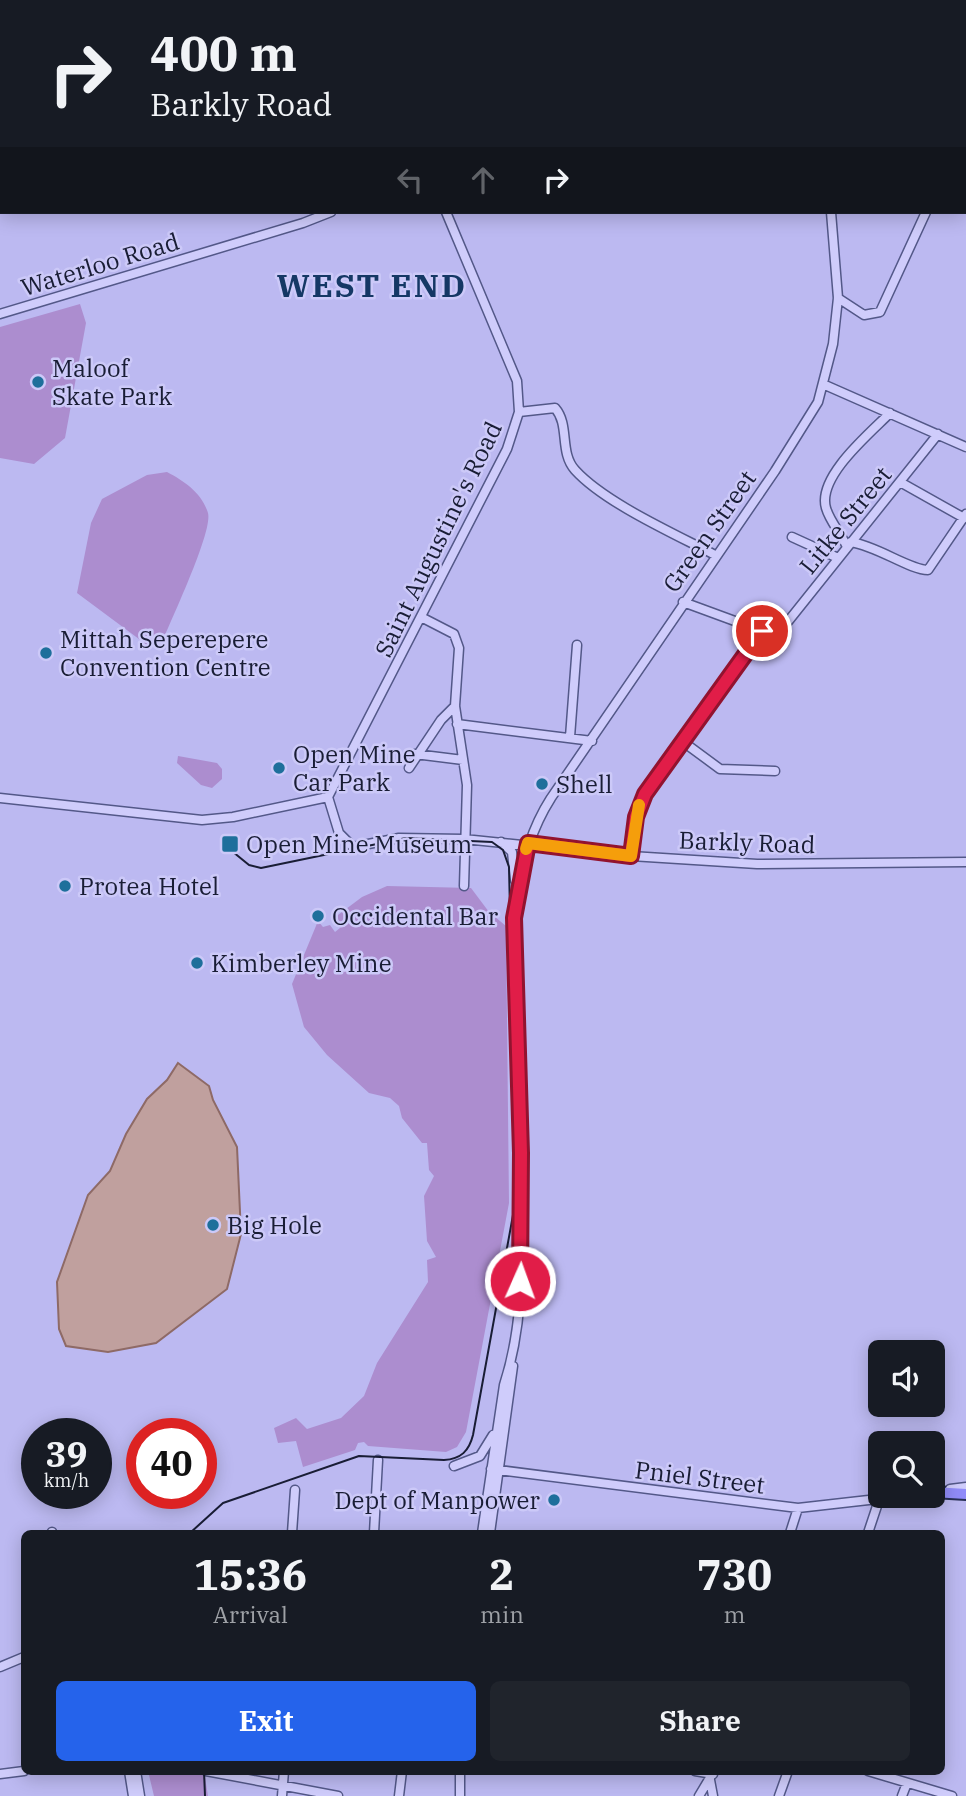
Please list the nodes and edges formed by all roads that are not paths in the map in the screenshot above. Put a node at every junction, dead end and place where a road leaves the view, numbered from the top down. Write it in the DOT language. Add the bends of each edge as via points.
graph roads {
  1 [pos="326,214"];
  2 [pos="447,214"];
  3 [pos="831,214"];
  4 [pos="925,214"];
  5 [pos="838,298"];
  6 [pos="0,314"];
  7 [pos="825,385"];
  8 [pos="519,412"];
  9 [pos="890,413"];
  10 [pos="938,434"];
  11 [pos="966,447"];
  12 [pos="900,482"];
  13 [pos="965,516"];
  14 [pos="792,537"];
  15 [pos="849,544"];
  16 [pos="715,555"];
  17 [pos="838,558"];
  18 [pos="683,602"];
  19 [pos="421,617"];
  20 [pos="762,631"];
  21 [pos="577,645"];
  22 [pos="456,706"];
  23 [pos="457,724"];
  24 [pos="570,737"];
  25 [pos="592,741"];
  26 [pos="682,741"];
  27 [pos="415,754"];
  28 [pos="463,760"];
  29 [pos="409,768"];
  30 [pos="775,771"];
  31 [pos="328,797"];
  32 [pos="0,798"];
  33 [pos="464,839"];
  34 [pos="500,841"];
  35 [pos="528,843"];
  36 [pos="631,856"];
  37 [pos="966,862"];
  38 [pos="464,886"];
  39 [pos="515,911"];
  40 [pos="512,1362"];
  41 [pos="497,1427"];
  42 [pos="378,1460"];
  43 [pos="454,1466"];
  44 [pos="491,1469"];
  45 [pos="501,1471"];
  46 [pos="966,1487"];
  47 [pos="295,1490"];
  48 [pos="945,1490"];
  49 [pos="945,1493"];
  50 [pos="966,1494"];
  51 [pos="868,1501"];
  52 [pos="798,1508"];
  53 [pos="876,1508"];
  54 [pos="292,1530"];
  55 [pos="374,1530"];
  56 [pos="482,1530"];
  57 [pos="491,1530"];
  58 [pos="791,1530"];
  59 [pos="869,1530"];
  60 [pos="21,1658"];
  61 [pos="0,1667"];
  62 [pos="21,1771"];
  63 [pos="0,1774"];
  64 [pos="129,1775"];
  65 [pos="137,1775"];
  66 [pos="227,1775"];
  67 [pos="284,1775"];
  68 [pos="402,1775"];
  69 [pos="460,1775"];
  70 [pos="712,1775"];
  71 [pos="787,1775"];
  72 [pos="881,1775"];
  73 [pos="907,1783"];
  74 [pos="283,1786"];
  75 [pos="132,1796"];
  76 [pos="140,1796"];
  77 [pos="282,1796"];
  78 [pos="338,1796"];
  79 [pos="399,1796"];
  80 [pos="460,1796"];
  81 [pos="699,1796"];
  82 [pos="713,1796"];
  83 [pos="779,1796"];
  84 [pos="902,1796"];
  85 [pos="952,1796"];
  1 -- 6 [label="street, Waterloo Road"];
  2 -- 8 [label="street, Saint Augustine's Road" via="517,381"];
  3 -- 5 [label="street, Green Street"];
  4 -- 5 [label="street" via="880,312 864,314"];
  5 -- 7 [label="street, Green Street"];
  7 -- 9 [label="street"];
  7 -- 16 [label="street, Green Street" via="775,471"];
  8 -- 16 [label="street" via="555,408 575,470 637,514"];
  8 -- 19 [label="street, Saint Augustine's Road" via="507,449"];
  9 -- 10 [label="street"];
  9 -- 15 [label="street" via="826,486 827,513"];
  10 -- 11 [label="street"];
  10 -- 12 [label="street, Litke Street"];
  12 -- 13 [label="street"];
  12 -- 15 [label="street, Litke Street"];
  13 -- 15 [label="street" via="929,570 873,547"];
  14 -- 17 [label="street"];
  15 -- 17 [label="street, Litke Street"];
  16 -- 18 [label="street, Green Street"];
  17 -- 20 [label="street, Litke Street" via="791,622 782,629"];
  18 -- 20 [label="street"];
  18 -- 25 [label="street, Green Street"];
  19 -- 22 [label="street" via="458,639"];
  19 -- 31 [label="street, Saint Augustine's Road"];
  20 -- 26 [label="street"];
  21 -- 24 [label="street"];
  22 -- 23 [label="street"];
  22 -- 27 [label="street"];
  23 -- 24 [label="street"];
  23 -- 28 [label="street"];
  24 -- 25 [label="street"];
  25 -- 35 [label="street, Green Street" via="546,805"];
  26 -- 30 [label="street" via="720,769"];
  26 -- 36 [label="street" via="638,806"];
  27 -- 28 [label="street"];
  27 -- 29 [label="street"];
  28 -- 33 [label="street" via="467,798"];
  31 -- 32 [label="street" via="202,820"];
  31 -- 33 [label="street, Barkly Road" via="339,833 353,847 398,838"];
  33 -- 34 [label="street, Barkly Road"];
  33 -- 38 [label="street"];
  34 -- 35 [label="street, Barkly Road"];
  34 -- 39 [label="street" via="514,860"];
  35 -- 36 [label="street, Barkly Road"];
  35 -- 39 [label="street, Green Street"];
  36 -- 37 [label="street, Barkly Road" via="757,864"];
  39 -- 40 [label="street" via="522,1222"];
  40 -- 41 [label="street"];
  40 -- 45 [label="street"];
  41 -- 43 [label="street" via="482,1453"];
  41 -- 44 [label="street"];
  42 -- 55 [label="street"];
  44 -- 45 [label="street, Pniel Street"];
  44 -- 56 [label="street"];
  45 -- 52 [label="street, Pniel Street"];
  45 -- 57 [label="street"];
  46 -- 48 [label="street"];
  47 -- 54 [label="street"];
  49 -- 50 [label="main road"];
  51 -- 52 [label="street, Pniel Street"];
  52 -- 58 [label="street"];
  53 -- 59 [label="street"];
  60 -- 61 [label="street"];
  62 -- 63 [label="street"];
  64 -- 75 [label="street"];
  65 -- 76 [label="street"];
  66 -- 74 [label="street"];
  67 -- 74 [label="street"];
  68 -- 79 [label="street"];
  69 -- 80 [label="street"];
  70 -- 81 [label="street"];
  70 -- 82 [label="street"];
  71 -- 83 [label="street"];
  72 -- 73 [label="street"];
  73 -- 84 [label="street"];
  73 -- 85 [label="street"];
  74 -- 77 [label="street"];
  74 -- 78 [label="street"];
}
